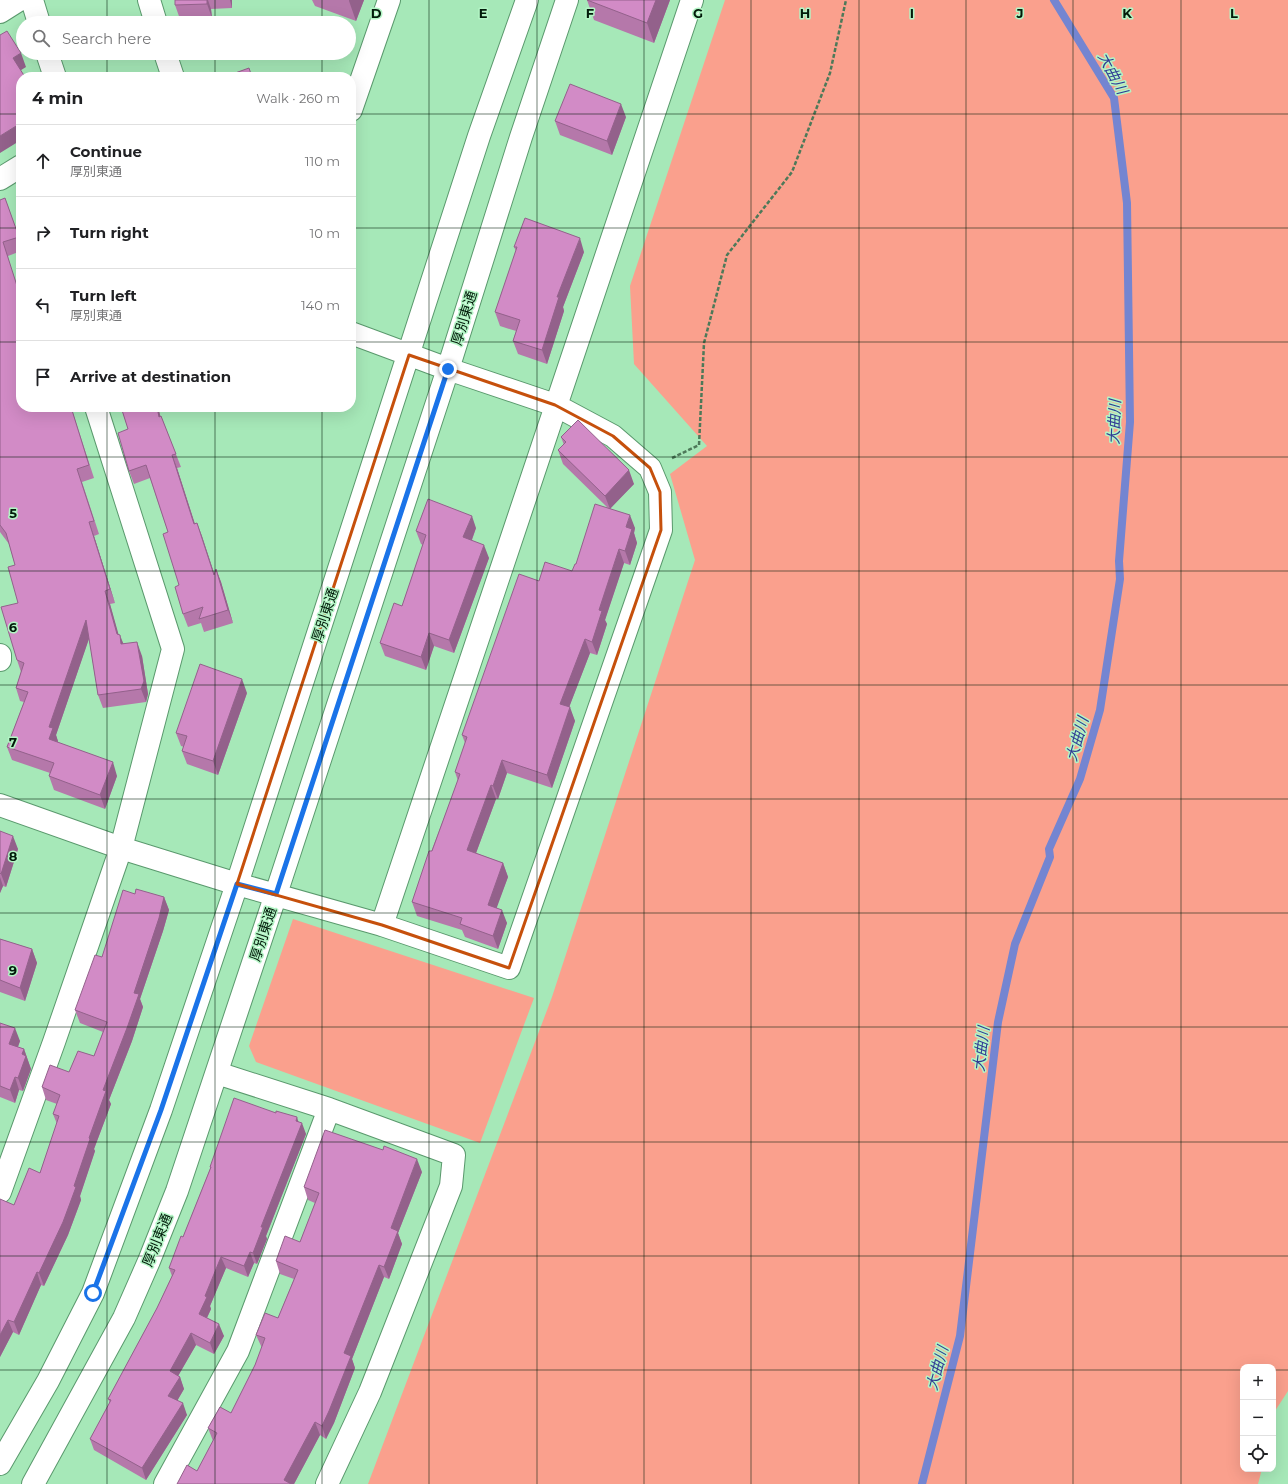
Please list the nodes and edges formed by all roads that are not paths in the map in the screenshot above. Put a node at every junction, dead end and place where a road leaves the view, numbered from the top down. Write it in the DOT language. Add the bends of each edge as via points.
graph roads {
  1 [pos="19,0"];
  2 [pos="32,0"];
  3 [pos="149,0"];
  4 [pos="389,0"];
  5 [pos="527,0"];
  6 [pos="567,0"];
  7 [pos="692,0"];
  8 [pos="0,12"];
  9 [pos="37,16"];
  10 [pos="154,16"];
  11 [pos="50,60"];
  12 [pos="167,60"];
  13 [pos="53,72"];
  14 [pos="171,72"];
  15 [pos="356,96"];
  16 [pos="16,171"];
  17 [pos="0,179"];
  18 [pos="356,335"];
  19 [pos="409,355"];
  20 [pos="448,369"];
  21 [pos="555,405"];
  22 [pos="98,412"];
  23 [pos="0,656"];
  24 [pos="0,660"];
  25 [pos="0,805"];
  26 [pos="121,848"];
  27 [pos="237,884"];
  28 [pos="276,894"];
  29 [pos="382,925"];
  30 [pos="216,1073"];
  31 [pos="329,1109"];
  32 [pos="0,1192"];
  33 [pos="0,1464"];
  34 [pos="34,1484"];
  35 [pos="165,1484"];
  36 [pos="327,1484"];
  1 -- 8 [label="street"];
  2 -- 9 [label="street"];
  3 -- 10 [label="street"];
  4 -- 15 [label="street"];
  5 -- 19 [label="street, 厚別東通" via="479,136"];
  6 -- 20 [label="street, 厚別東通"];
  7 -- 21 [label="street"];
  11 -- 13 [label="street"];
  12 -- 14 [label="street"];
  16 -- 17 [label="street"];
  18 -- 19 [label="street"];
  19 -- 20 [label="street"];
  19 -- 27 [label="street, 厚別東通"];
  20 -- 21 [label="street"];
  20 -- 28 [label="street, 厚別東通"];
  21 -- 29 [label="street"];
  21 -- 29 [label="street" via="613,436 650,468 660,492 661,530 509,968"];
  22 -- 26 [label="street" via="173,649"];
  23 -- 24 [label="street"];
  25 -- 26 [label="street"];
  26 -- 27 [label="street"];
  26 -- 32 [label="street"];
  27 -- 28 [label="street"];
  27 -- 33 [label="street, 厚別東通" via="161,1110 93,1293 48,1380"];
  28 -- 29 [label="street"];
  28 -- 30 [label="street, 厚別東通"];
  30 -- 31 [label="street"];
  30 -- 34 [label="street, 厚別東通" via="177,1191 140,1282 124,1318"];
  31 -- 35 [label="street" via="238,1351"];
  31 -- 36 [label="street" via="454,1155 451,1186 370,1392"];
}
